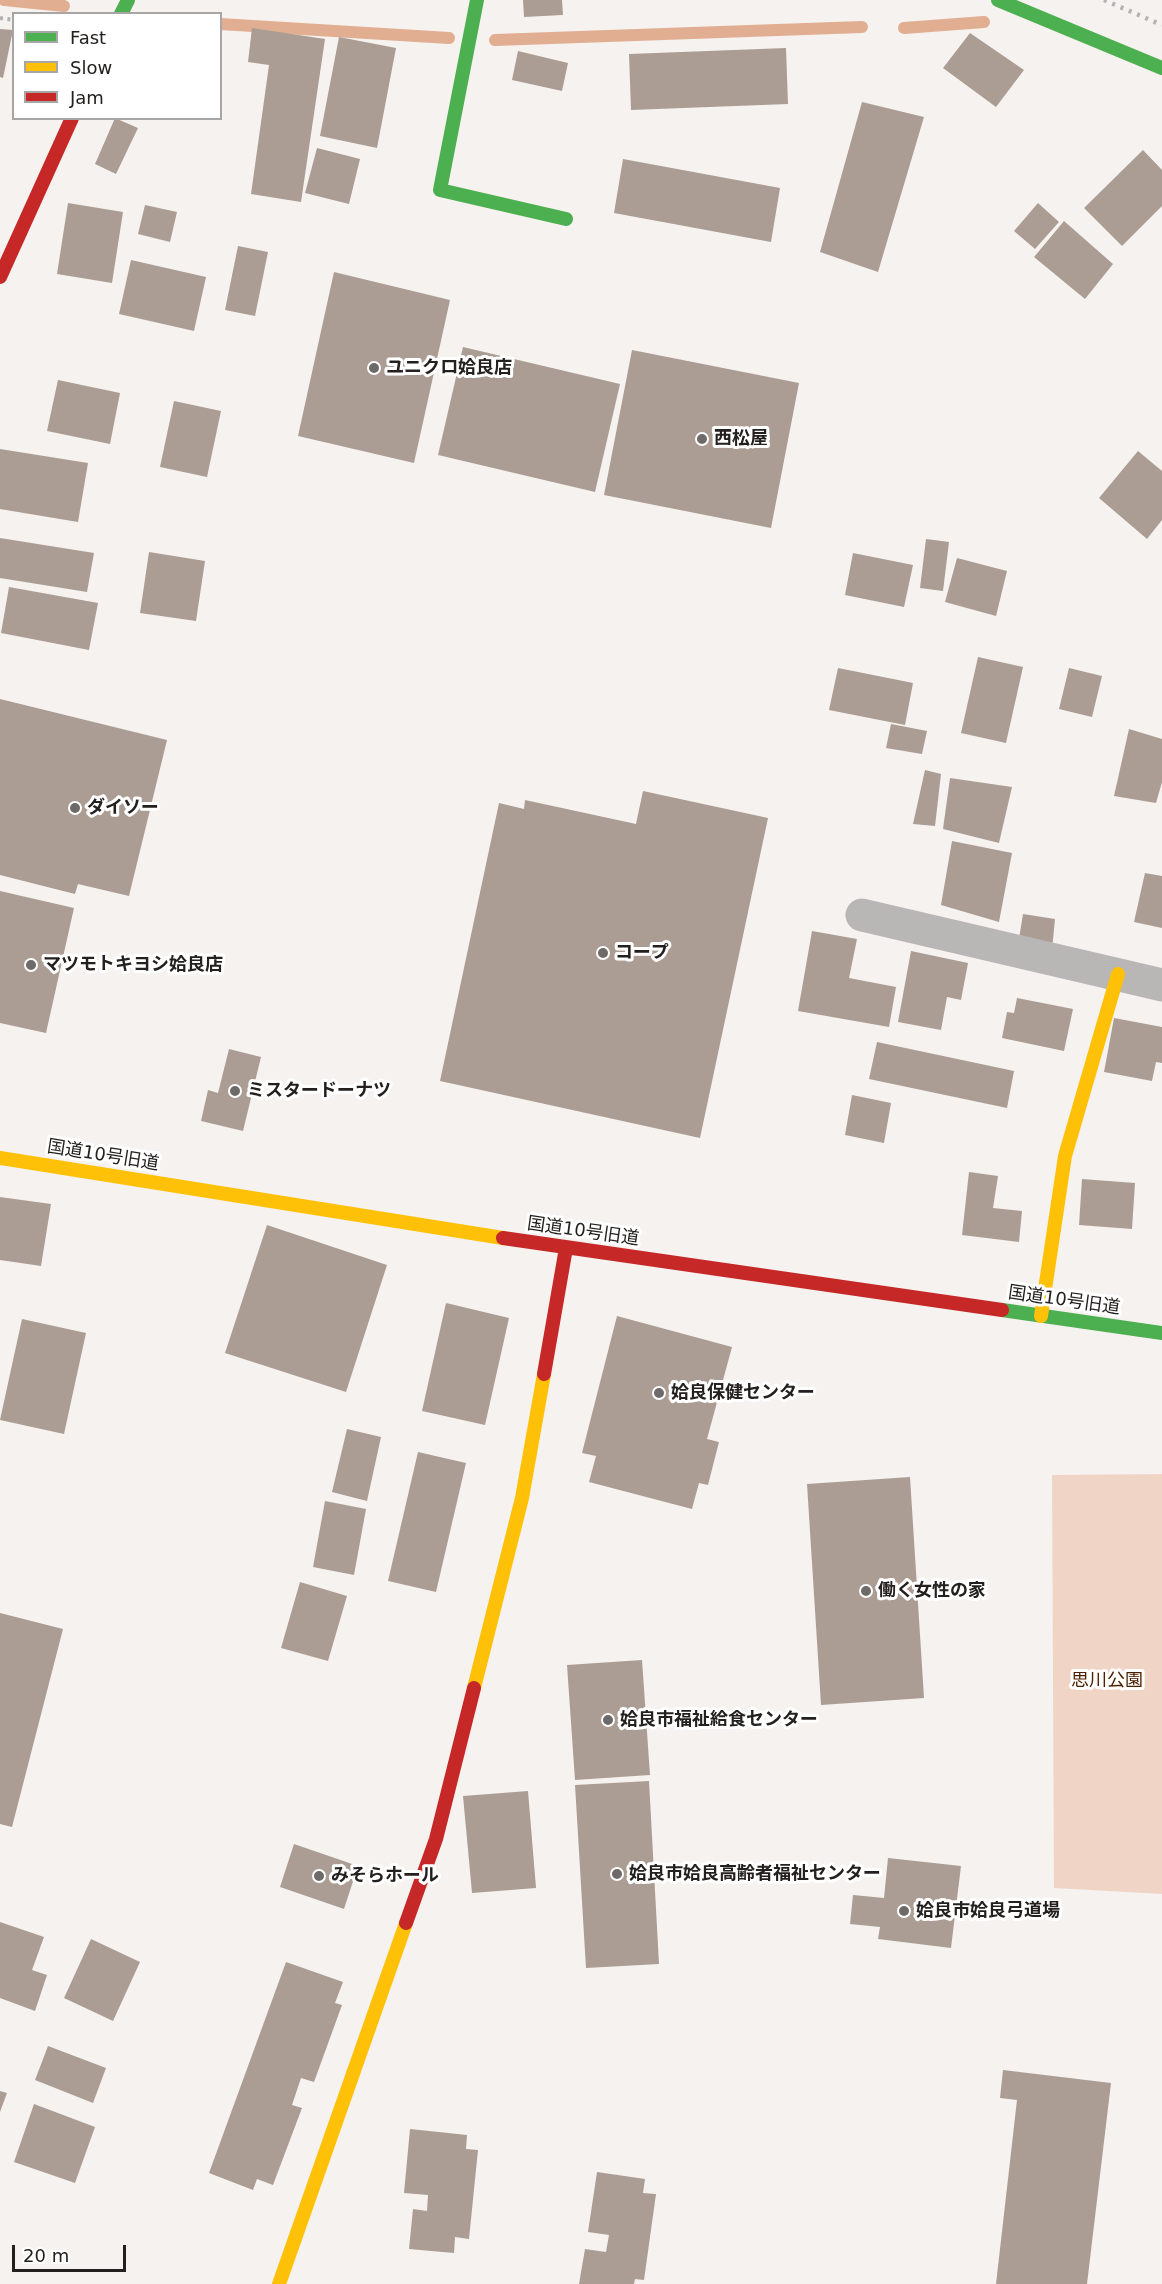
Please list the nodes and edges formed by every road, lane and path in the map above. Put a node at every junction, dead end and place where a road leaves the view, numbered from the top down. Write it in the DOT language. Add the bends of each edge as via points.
graph roads {
  1 [pos="477,0"];
  2 [pos="998,0"];
  3 [pos="1162,68"];
  4 [pos="71,120"];
  5 [pos="566,219"];
  6 [pos="0,277"];
  7 [pos="862,915"];
  8 [pos="1118,974"];
  9 [pos="1162,985"];
  10 [pos="0,1158"];
  11 [pos="566,1248"];
  12 [pos="1041,1316"];
  13 [pos="1162,1333"];
  14 [pos="279,2284"];
  1 -- 5 [label="street" via="440,190"];
  2 -- 3 [label="street"];
  4 -- 6 [label="street"];
  7 -- 8 [label="street"];
  8 -- 9 [label="street"];
  8 -- 12 [label="street" via="1065,1156"];
  10 -- 11 [label="street, 国道10号旧道"];
  11 -- 12 [label="street, 国道10号旧道"];
  11 -- 14 [label="street" via="522,1498 436,1839"];
  12 -- 13 [label="street, 国道10号旧道"];
}
